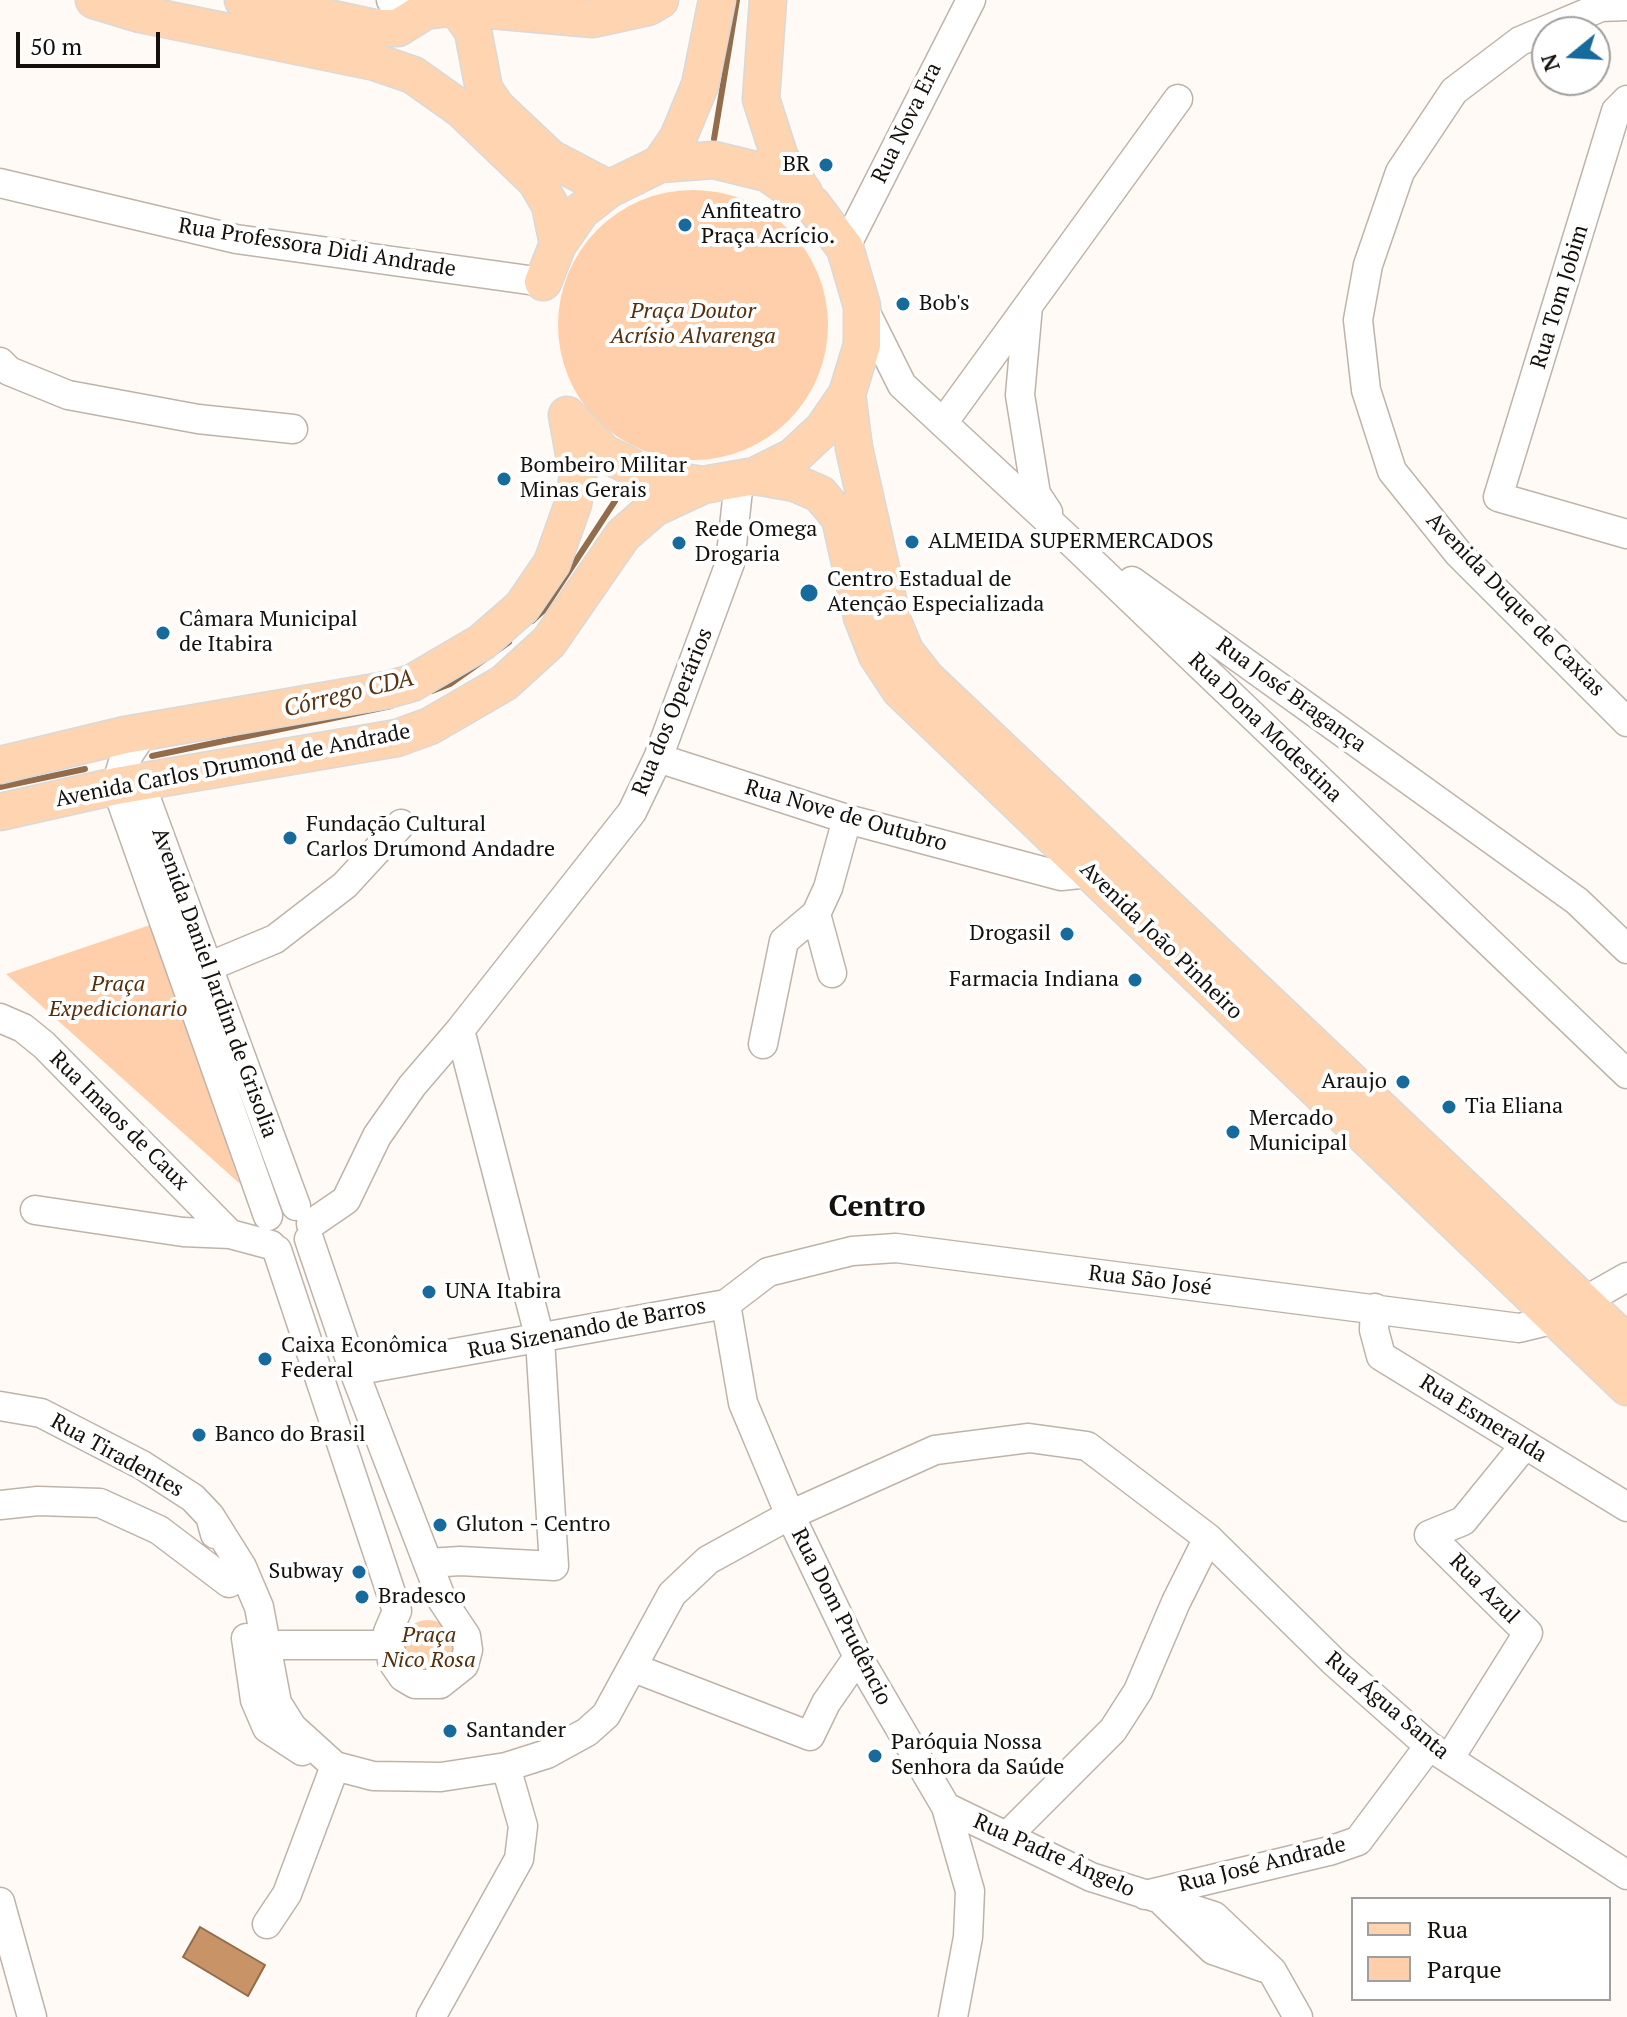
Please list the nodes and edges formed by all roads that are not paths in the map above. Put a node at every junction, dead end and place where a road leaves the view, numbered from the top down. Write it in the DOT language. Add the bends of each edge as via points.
graph roads {
  1 [pos="94,0"];
  2 [pos="243,0"];
  3 [pos="660,0"];
  4 [pos="717,0"];
  5 [pos="768,0"];
  6 [pos="971,0"];
  7 [pos="1627,6"];
  8 [pos="414,11"];
  9 [pos="413,75"];
  10 [pos="1178,99"];
  11 [pos="1627,100"];
  12 [pos="660,164"];
  13 [pos="0,183"];
  14 [pos="609,189"];
  15 [pos="812,204"];
  16 [pos="558,244"];
  17 [pos="845,248"];
  18 [pos="543,282"];
  19 [pos="862,306"];
  20 [pos="1028,306"];
  21 [pos="0,362"];
  22 [pos="902,385"];
  23 [pos="849,389"];
  24 [pos="943,423"];
  25 [pos="293,429"];
  26 [pos="747,478"];
  27 [pos="703,485"];
  28 [pos="1627,534"];
  29 [pos="1067,538"];
  30 [pos="1324,720"];
  31 [pos="1627,722"];
  32 [pos="1285,748"];
  33 [pos="658,758"];
  34 [pos="0,765"];
  35 [pos="119,769"];
  36 [pos="0,812"];
  37 [pos="1035,818"];
  38 [pos="847,819"];
  39 [pos="401,824"];
  40 [pos="1036,868"];
  41 [pos="1089,873"];
  42 [pos="816,914"];
  43 [pos="1627,949"];
  44 [pos="208,967"];
  45 [pos="832,973"];
  46 [pos="0,1018"];
  47 [pos="460,1030"];
  48 [pos="763,1044"];
  49 [pos="1627,1074"];
  50 [pos="193,1197"];
  51 [pos="35,1210"];
  52 [pos="305,1223"];
  53 [pos="183,1232"];
  54 [pos="230,1234"];
  55 [pos="270,1234"];
  56 [pos="1627,1277"];
  57 [pos="726,1304"];
  58 [pos="1375,1308"];
  59 [pos="1568,1311"];
  60 [pos="540,1339"];
  61 [pos="309,1342"];
  62 [pos="1627,1343"];
  63 [pos="354,1371"];
  64 [pos="1627,1387"];
  65 [pos="0,1406"];
  66 [pos="1524,1446"];
  67 [pos="0,1505"];
  68 [pos="1627,1507"];
  69 [pos="790,1515"];
  70 [pos="210,1516"];
  71 [pos="1208,1538"];
  72 [pos="429,1563"];
  73 [pos="229,1583"];
  74 [pos="265,1645"];
  75 [pos="388,1645"];
  76 [pos="858,1657"];
  77 [pos="634,1668"];
  78 [pos="1439,1753"];
  79 [pos="318,1757"];
  80 [pos="506,1767"];
  81 [pos="946,1807"];
  82 [pos="1007,1836"];
  83 [pos="1627,1875"];
  84 [pos="1154,1899"];
  85 [pos="0,1902"];
  86 [pos="267,1924"];
  87 [pos="1229,1926"];
  88 [pos="1213,1950"];
  89 [pos="1272,1971"];
  90 [pos="32,2017"];
  91 [pos="431,2017"];
  92 [pos="953,2017"];
  93 [pos="1298,2017"];
  1 -- 9 [label="main road"];
  2 -- 8 [label="main road" via="375,28"];
  3 -- 8 [label="main road" via="593,19"];
  4 -- 12 [label="main road" via="700,85 678,138"];
  5 -- 15 [label="main road" via="761,99 780,158"];
  6 -- 17 [label="street, Rua Nova Era"];
  7 -- 31 [label="street, Avenida Duque de Caxias" via="1601,7 1520,41 1454,91 1400,172 1368,265 1358,320 1366,390 1392,471 1458,553"];
  8 -- 9 [label="main road"];
  8 -- 14 [label="main road" via="473,31 484,89 496,107 550,158"];
  9 -- 16 [label="main road" via="461,109 536,181 550,205"];
  10 -- 20 [label="street"];
  11 -- 28 [label="street, Rua Tom Jobim" via="1616,111 1498,497"];
  12 -- 14 [label="main road"];
  12 -- 15 [label="main road" via="714,160 767,173"];
  13 -- 18 [label="street, Rua Professora Didi Andrade" via="236,239"];
  14 -- 16 [label="main road" via="581,211"];
  15 -- 17 [label="main road"];
  16 -- 18 [label="main road"];
  17 -- 19 [label="main road"];
  19 -- 22 [label="street, Rua Dona Modestina"];
  19 -- 23 [label="main road" via="862,345"];
  20 -- 24 [label="street"];
  20 -- 29 [label="street, Rua José Bragança" via="1020,395 1036,494"];
  21 -- 25 [label="street" via="9,371 68,395 198,419"];
  22 -- 23 [label="street"];
  22 -- 24 [label="street, Rua Dona Modestina"];
  23 -- 26 [label="main road" via="823,429 793,457"];
  23 -- 59 [label="main road, Avenida João Pinheiro" via="854,448 893,622 905,651 926,678"];
  24 -- 29 [label="street, Rua Dona Modestina"];
  26 -- 27 [label="main road"];
  26 -- 33 [label="street, Rua dos Operários" via="730,563"];
  26 -- 37 [label="main road, Avenida João Pinheiro" via="795,483 820,494 840,518 862,617 877,655 900,690"];
  27 -- 35 [label="main road, Avenida Carlos Drumond de Andrade" via="654,508 623,535 549,642 504,683 430,726 397,738"];
  27 -- 35 [label="main road, Avenida Carlos Drumond de Andrade" via="651,477 604,453 567,415 578,476 552,563 522,607 482,642 412,683 387,690 143,733"];
  29 -- 30 [label="street, Rua José Bragança"];
  29 -- 32 [label="street, Rua Dona Modestina"];
  30 -- 32 [label="street"];
  30 -- 43 [label="street, Rua José Bragança" via="1577,901"];
  32 -- 49 [label="street, Rua Dona Modestina"];
  33 -- 38 [label="street, Rua Nove de Outubro"];
  33 -- 47 [label="street, Rua dos Operários" via="632,812"];
  34 -- 35 [label="main road, Avenida Carlos Drumond de Andrade"];
  35 -- 36 [label="main road, Avenida Carlos Drumond de Andrade"];
  35 -- 44 [label="street, Avenida Daniel Jardim de Grisolia"];
  35 -- 55 [label="street, Avenida Daniel Jardim de Grisolia"];
  37 -- 40 [label="street"];
  37 -- 41 [label="main road, Avenida João Pinheiro"];
  38 -- 40 [label="street, Rua Nove de Outubro"];
  38 -- 42 [label="street"];
  39 -- 44 [label="street" via="345,885 275,939"];
  40 -- 41 [label="street, Rua Nove de Outubro" via="1061,876"];
  41 -- 59 [label="main road, Avenida João Pinheiro"];
  42 -- 45 [label="street"];
  42 -- 48 [label="street" via="784,941"];
  44 -- 52 [label="street, Avenida Daniel Jardim de Grisolia"];
  46 -- 50 [label="street, Rua Imaos de Caux" via="44,1045"];
  47 -- 52 [label="street, Rua dos Operários" via="386,1123 346,1200"];
  47 -- 60 [label="street"];
  50 -- 53 [label="street" via="193,1216"];
  50 -- 54 [label="street, Rua Imaos de Caux"];
  51 -- 53 [label="street"];
  52 -- 55 [label="street" via="280,1206"];
  52 -- 55 [label="street" via="298,1250"];
  52 -- 63 [label="street, Avenida Daniel Jardim de Grisolia"];
  53 -- 54 [label="street"];
  54 -- 55 [label="street"];
  55 -- 61 [label="street, Avenida Daniel Jardim de Grisolia"];
  56 -- 59 [label="street, Rua São José"];
  57 -- 58 [label="street, Rua São José" via="768,1272 852,1251 896,1248"];
  57 -- 60 [label="street, Rua Sizenando de Barros"];
  57 -- 69 [label="street, Rua Dom Prudêncio" via="743,1403"];
  58 -- 59 [label="street, Rua São José" via="1519,1328"];
  58 -- 66 [label="street, Rua Esmeralda" via="1381,1356"];
  59 -- 62 [label="main road, Avenida João Pinheiro"];
  59 -- 64 [label="main road, Avenida João Pinheiro"];
  60 -- 63 [label="street, Rua Sizenando de Barros"];
  60 -- 72 [label="street" via="554,1566"];
  61 -- 63 [label="street"];
  61 -- 75 [label="street, Avenida Daniel Jardim de Grisolia" via="397,1611"];
  63 -- 72 [label="street, Avenida Daniel Jardim de Grisolia"];
  65 -- 70 [label="street, Rua Tiradentes" via="41,1413 93,1438 193,1498"];
  66 -- 68 [label="street, Rua Esmeralda"];
  66 -- 78 [label="street, Rua Azul" via="1463,1521 1429,1535 1528,1633"];
  67 -- 73 [label="street" via="100,1503 159,1530"];
  69 -- 71 [label="street, Rua Água Santa" via="935,1450 1029,1438 1087,1446"];
  69 -- 76 [label="street, Rua Dom Prudêncio"];
  69 -- 77 [label="street, Rua Água Santa" via="708,1560 672,1594"];
  70 -- 73 [label="street"];
  70 -- 74 [label="street, Rua Tiradentes" via="242,1567 259,1607"];
  71 -- 78 [label="street, Rua Água Santa" via="1334,1662"];
  71 -- 82 [label="street" via="1138,1691 1113,1730"];
  72 -- 75 [label="street" via="442,1600 466,1636 464,1665 440,1684 415,1684 398,1669"];
  73 -- 79 [label="street" via="241,1609 255,1700 267,1728"];
  74 -- 75 [label="street"];
  74 -- 79 [label="street, Rua Tiradentes" via="277,1703"];
  76 -- 77 [label="street" via="810,1736"];
  76 -- 81 [label="street, Rua Dom Prudêncio"];
  77 -- 80 [label="street, Rua Água Santa" via="606,1715 587,1732 547,1754"];
  78 -- 83 [label="street, Rua Água Santa"];
  78 -- 84 [label="street, Rua José Andrade" via="1358,1841"];
  79 -- 80 [label="street" via="387,1777 441,1777"];
  79 -- 86 [label="street" via="287,1894"];
  80 -- 91 [label="street" via="523,1826 519,1859"];
  81 -- 82 [label="street, Rua Padre Ângelo"];
  81 -- 92 [label="street, Rua Dom Prudêncio" via="970,1891 968,1937"];
  82 -- 84 [label="street, Rua Padre Ângelo" via="1091,1877"];
  84 -- 87 [label="street, Rua Padre Ângelo" via="1196,1909"];
  84 -- 88 [label="street, Rua Padre Ângelo"];
  85 -- 90 [label="street"];
  87 -- 88 [label="street" via="1217,1927 1210,1938"];
  87 -- 89 [label="street, Rua Padre Ângelo"];
  88 -- 89 [label="street, Rua Padre Ângelo"];
  89 -- 93 [label="street, Rua Padre Ângelo"];
}
